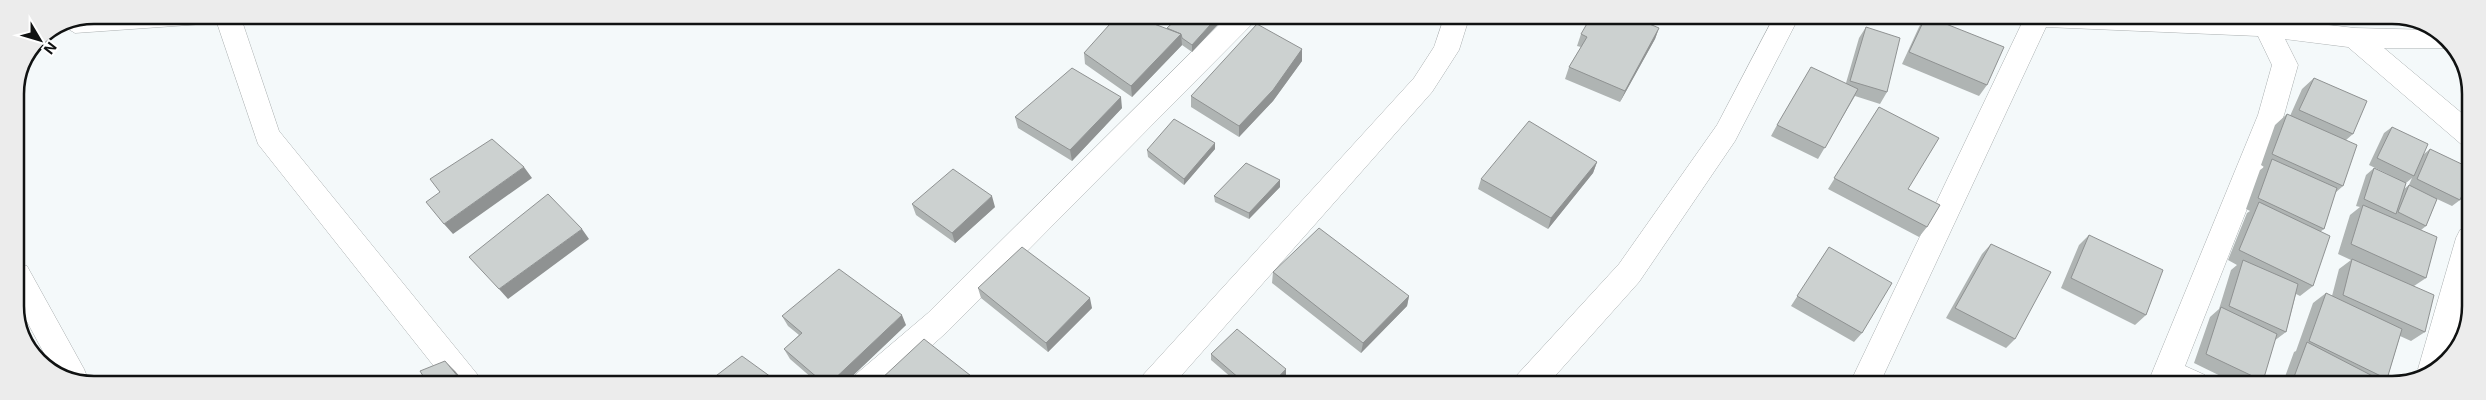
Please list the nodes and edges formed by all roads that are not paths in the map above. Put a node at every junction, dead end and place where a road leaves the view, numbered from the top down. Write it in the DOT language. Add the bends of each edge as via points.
graph roads {
  1 [pos="230,24"];
  2 [pos="1236,24"];
  3 [pos="1455,24"];
  4 [pos="1784,24"];
  5 [pos="2026,24"];
  6 [pos="2266,24"];
  7 [pos="2281,24"];
  8 [pos="2355,38"];
  9 [pos="2436,40"];
  10 [pos="2462,129"];
  11 [pos="2462,266"];
  12 [pos="24,288"];
  13 [pos="2435,361"];
  14 [pos="68,371"];
  15 [pos="460,376"];
  16 [pos="876,376"];
  17 [pos="1162,376"];
  18 [pos="1536,376"];
  19 [pos="1868,376"];
  20 [pos="2177,376"];
  1 -- 15 [label="street" via="267,136"];
  2 -- 16 [label="street" via="938,322"];
  3 -- 17 [label="street" via="1446,50 1423,85"];
  4 -- 18 [label="street" via="1726,133 1630,273"];
  5 -- 19 [label="street"];
  6 -- 20 [label="street" via="2286,65"];
  7 -- 8 [label="street"];
  8 -- 9 [label="street"];
  8 -- 10 [label="street"];
  11 -- 13 [label="street"];
  12 -- 14 [label="street"];
}
